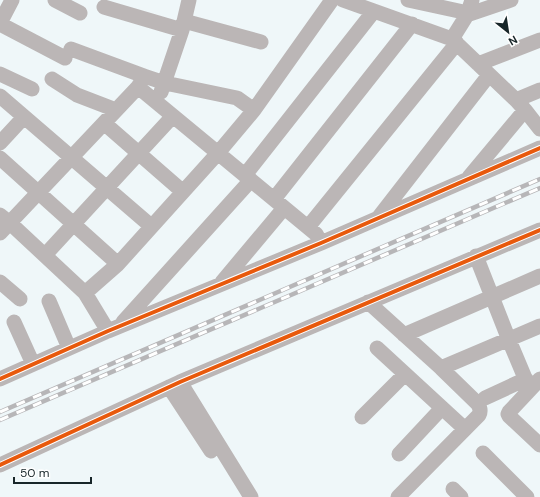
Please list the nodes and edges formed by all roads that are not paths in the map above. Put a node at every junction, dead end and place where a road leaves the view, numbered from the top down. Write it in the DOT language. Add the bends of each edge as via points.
graph roads {
  1 [pos="12,0"];
  2 [pos="55,0"];
  3 [pos="189,0"];
  4 [pos="332,0"];
  5 [pos="343,0"];
  6 [pos="400,0"];
  7 [pos="408,0"];
  8 [pos="511,0"];
  9 [pos="104,7"];
  10 [pos="469,9"];
  11 [pos="374,11"];
  12 [pos="80,13"];
  13 [pos="394,18"];
  14 [pos="0,23"];
  15 [pos="412,24"];
  16 [pos="183,25"];
  17 [pos="540,40"];
  18 [pos="454,41"];
  19 [pos="261,42"];
  20 [pos="478,64"];
  21 [pos="0,74"];
  22 [pos="489,75"];
  23 [pos="52,78"];
  24 [pos="141,81"];
  25 [pos="165,83"];
  26 [pos="32,89"];
  27 [pos="540,90"];
  28 [pos="0,96"];
  29 [pos="157,103"];
  30 [pos="520,105"];
  31 [pos="116,110"];
  32 [pos="254,110"];
  33 [pos="173,116"];
  34 [pos="24,117"];
  35 [pos="104,123"];
  36 [pos="540,129"];
  37 [pos="0,143"];
  38 [pos="540,148"];
  39 [pos="138,153"];
  40 [pos="218,153"];
  41 [pos="0,158"];
  42 [pos="72,158"];
  43 [pos="248,177"];
  44 [pos="466,180"];
  45 [pos="107,188"];
  46 [pos="182,191"];
  47 [pos="38,193"];
  48 [pos="279,203"];
  49 [pos="376,219"];
  50 [pos="3,224"];
  51 [pos="73,224"];
  52 [pos="151,226"];
  53 [pos="308,227"];
  54 [pos="540,230"];
  55 [pos="321,243"];
  56 [pos="45,255"];
  57 [pos="476,256"];
  58 [pos="118,264"];
  59 [pos="540,276"];
  60 [pos="0,282"];
  61 [pos="220,285"];
  62 [pos="85,293"];
  63 [pos="492,297"];
  64 [pos="20,299"];
  65 [pos="49,301"];
  66 [pos="368,302"];
  67 [pos="14,322"];
  68 [pos="540,326"];
  69 [pos="114,328"];
  70 [pos="404,335"];
  71 [pos="509,340"];
  72 [pos="69,348"];
  73 [pos="377,348"];
  74 [pos="33,364"];
  75 [pos="441,368"];
  76 [pos="405,374"];
  77 [pos="0,379"];
  78 [pos="174,385"];
  79 [pos="534,386"];
  80 [pos="485,398"];
  81 [pos="442,408"];
  82 [pos="362,417"];
  83 [pos="465,429"];
  84 [pos="539,442"];
  85 [pos="483,452"];
  86 [pos="399,454"];
  87 [pos="0,465"];
  88 [pos="241,497"];
  89 [pos="251,497"];
  90 [pos="398,497"];
  91 [pos="527,497"];
  1 -- 14 [label="street"];
  2 -- 12 [label="street"];
  3 -- 16 [label="street"];
  4 -- 32 [label="street"];
  5 -- 11 [label="street"];
  6 -- 13 [label="street"];
  7 -- 10 [label="street"];
  8 -- 10 [label="street"];
  9 -- 16 [label="street"];
  10 -- 18 [label="street"];
  11 -- 13 [label="street"];
  11 -- 43 [label="street"];
  13 -- 15 [label="street"];
  14 -- 24 [label="street" via="68,54"];
  15 -- 18 [label="street"];
  15 -- 48 [label="street"];
  16 -- 19 [label="street"];
  16 -- 25 [label="street"];
  17 -- 20 [label="street"];
  18 -- 20 [label="street"];
  18 -- 53 [label="street"];
  20 -- 22 [label="street"];
  21 -- 26 [label="street"];
  22 -- 30 [label="street"];
  22 -- 49 [label="street"];
  23 -- 31 [label="street" via="77,95"];
  24 -- 25 [label="street"];
  24 -- 29 [label="street"];
  24 -- 31 [label="street"];
  25 -- 29 [label="street"];
  25 -- 32 [label="street" via="237,98"];
  27 -- 30 [label="street"];
  28 -- 34 [label="street"];
  29 -- 33 [label="street"];
  30 -- 36 [label="street"];
  30 -- 44 [label="street"];
  31 -- 35 [label="street"];
  32 -- 40 [label="street"];
  33 -- 39 [label="street"];
  33 -- 40 [label="street"];
  34 -- 37 [label="street"];
  34 -- 42 [label="street"];
  35 -- 39 [label="street"];
  35 -- 42 [label="street"];
  38 -- 44 [label="street"];
  39 -- 45 [label="street"];
  39 -- 46 [label="street"];
  40 -- 43 [label="street"];
  40 -- 46 [label="street"];
  41 -- 47 [label="street"];
  42 -- 45 [label="street"];
  42 -- 47 [label="street"];
  43 -- 48 [label="street"];
  43 -- 69 [label="street"];
  44 -- 49 [label="street"];
  45 -- 51 [label="street"];
  45 -- 52 [label="street"];
  46 -- 52 [label="street"];
  47 -- 50 [label="street"];
  47 -- 51 [label="street"];
  48 -- 53 [label="street"];
  48 -- 61 [label="street"];
  49 -- 55 [label="street"];
  50 -- 56 [label="street"];
  51 -- 56 [label="street"];
  51 -- 58 [label="street"];
  52 -- 58 [label="street"];
  53 -- 55 [label="street"];
  54 -- 57 [label="street"];
  55 -- 61 [label="street"];
  56 -- 62 [label="street"];
  57 -- 63 [label="street"];
  57 -- 66 [label="street"];
  58 -- 62 [label="street"];
  59 -- 63 [label="street"];
  60 -- 64 [label="street"];
  61 -- 69 [label="street"];
  62 -- 69 [label="street"];
  63 -- 70 [label="street"];
  63 -- 71 [label="street"];
  65 -- 72 [label="street"];
  66 -- 70 [label="street"];
  66 -- 78 [label="street"];
  67 -- 74 [label="street"];
  68 -- 71 [label="street"];
  69 -- 72 [label="street"];
  70 -- 75 [label="street"];
  71 -- 75 [label="street"];
  71 -- 79 [label="street"];
  72 -- 74 [label="street"];
  73 -- 76 [label="street"];
  74 -- 77 [label="street"];
  75 -- 83 [label="street" via="479,406 479,415"];
  76 -- 81 [label="street"];
  76 -- 82 [label="street"];
  78 -- 87 [label="street"];
  78 -- 88 [label="street"];
  78 -- 89 [label="street"];
  79 -- 80 [label="street"];
  79 -- 84 [label="street" via="508,414"];
  81 -- 83 [label="street"];
  81 -- 86 [label="street"];
  83 -- 90 [label="street"];
  85 -- 91 [label="street"];
}
